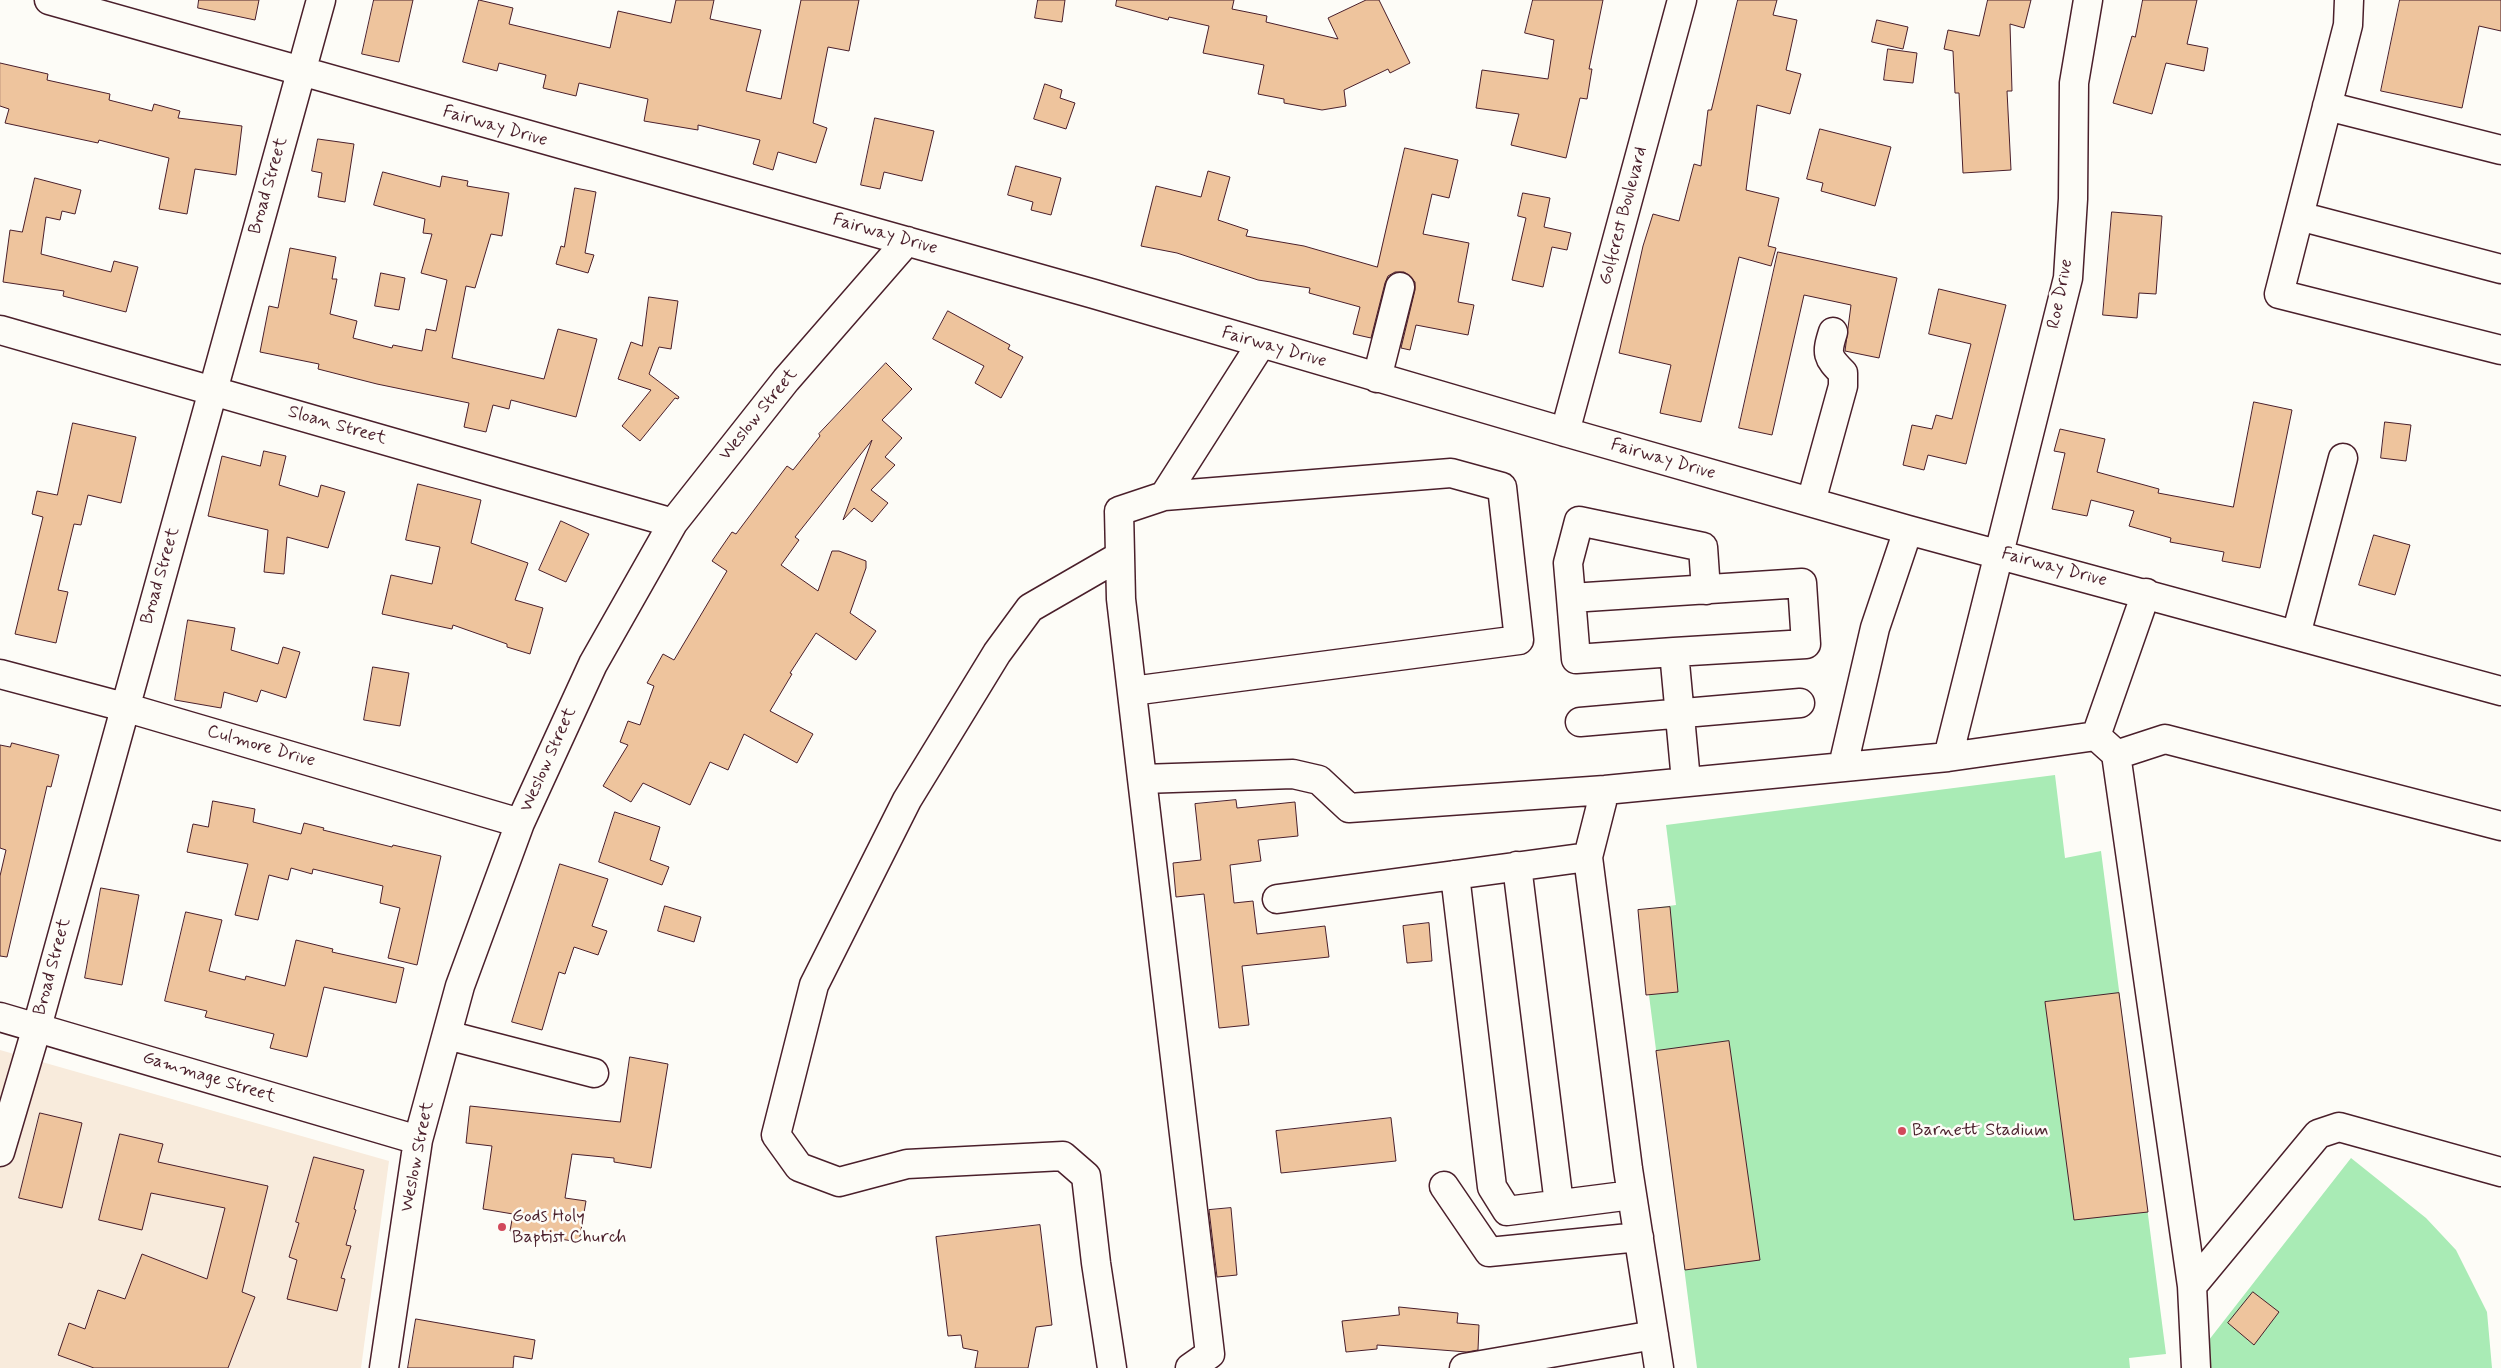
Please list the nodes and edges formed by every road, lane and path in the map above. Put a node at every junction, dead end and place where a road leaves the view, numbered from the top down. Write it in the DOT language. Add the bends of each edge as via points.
graph roads {
  1 [pos="49,0"];
  2 [pos="321,0"];
  3 [pos="1682,0"];
  4 [pos="2088,0"];
  5 [pos="2349,0"];
  6 [pos="301,73"];
  7 [pos="2327,106"];
  8 [pos="2501,150"];
  9 [pos="2299,216"];
  10 [pos="907,241"];
  11 [pos="2501,269"];
  12 [pos="1400,287"];
  13 [pos="0,330"];
  14 [pos="1833,332"];
  15 [pos="1261,344"];
  16 [pos="2501,350"];
  17 [pos="1377,378"];
  18 [pos="213,390"];
  19 [pos="1565,432"];
  20 [pos="2343,458"];
  21 [pos="1164,496"];
  22 [pos="1811,502"];
  23 [pos="673,523"];
  24 [pos="1908,530"];
  25 [pos="1999,553"];
  26 [pos="1120,556"];
  27 [pos="1706,590"];
  28 [pos="2146,593"];
  29 [pos="1571,598"];
  30 [pos="2296,634"];
  31 [pos="1674,652"];
  32 [pos="0,674"];
  33 [pos="1132,691"];
  34 [pos="2501,691"];
  35 [pos="1800,703"];
  36 [pos="124,707"];
  37 [pos="1679,712"];
  38 [pos="1580,722"];
  39 [pos="2096,736"];
  40 [pos="2116,755"];
  41 [pos="1948,757"];
  42 [pos="1843,766"];
  43 [pos="1142,779"];
  44 [pos="1686,781"];
  45 [pos="1605,790"];
  46 [pos="520,823"];
  47 [pos="2501,826"];
  48 [pos="1588,857"];
  49 [pos="1517,866"];
  50 [pos="1455,875"];
  51 [pos="1277,899"];
  52 [pos="0,1016"];
  53 [pos="37,1027"];
  54 [pos="447,1035"];
  55 [pos="594,1073"];
  56 [pos="418,1140"];
  57 [pos="0,1152"];
  58 [pos="2501,1172"];
  59 [pos="1444,1186"];
  60 [pos="1632,1194"];
  61 [pos="1559,1204"];
  62 [pos="1639,1237"];
  63 [pos="2192,1286"];
  64 [pos="1654,1335"];
  65 [pos="1550,1361"];
  66 [pos="384,1368"];
  67 [pos="1112,1368"];
  68 [pos="1190,1368"];
  69 [pos="1464,1368"];
  70 [pos="1659,1368"];
  71 [pos="2196,1368"];
  1 -- 6 [label="street, Fairway Drive"];
  2 -- 6 [label="street, Broad Street"];
  3 -- 19 [label="street, Golfcrest Boulevard"];
  4 -- 25 [label="street, Roe Drive" via="2074,83 2073,199 2068,278"];
  5 -- 7 [label="street" via="2348,25"];
  6 -- 10 [label="street, Fairway Drive"];
  6 -- 18 [label="street, Broad Street"];
  7 -- 8 [label="street"];
  7 -- 9 [label="street"];
  9 -- 11 [label="street"];
  9 -- 16 [label="street" via="2279,294"];
  10 -- 15 [label="street, Fairway Drive"];
  10 -- 23 [label="street, Weslow Street" via="786,380"];
  12 -- 17 [label="street"];
  13 -- 18 [label="street, Sloan Street"];
  14 -- 22 [label="street" via="1828,351 1831,361 1842,374 1843,386"];
  15 -- 17 [label="street, Fairway Drive"];
  15 -- 21 [label="street"];
  17 -- 19 [label="street, Fairway Drive"];
  18 -- 23 [label="street, Sloan Street"];
  18 -- 36 [label="street, Broad Street"];
  19 -- 22 [label="street, Fairway Drive"];
  20 -- 30 [label="street"];
  21 -- 26 [label="street" via="1119,511"];
  21 -- 33 [label="street" via="1451,473 1502,488 1519,640"];
  22 -- 24 [label="street, Fairway Drive"];
  23 -- 46 [label="street, Weslow Street" via="592,664"];
  24 -- 25 [label="street, Fairway Drive"];
  24 -- 42 [label="street" via="1875,628"];
  25 -- 28 [label="street, Fairway Drive"];
  25 -- 41 [label="street, Roe Drive"];
  26 -- 33 [label="street" via="1121,599"];
  26 -- 67 [label="street" via="1030,608 997,653 907,800 814,985 776,1135 799,1167 839,1182 906,1164 1063,1156 1086,1176"];
  27 -- 29 [label="street"];
  27 -- 29 [label="street" via="1703,547 1579,520 1568,563"];
  27 -- 31 [label="street" via="1802,583 1806,644"];
  28 -- 30 [label="street, Fairway Drive"];
  28 -- 39 [label="street"];
  29 -- 31 [label="street" via="1576,658"];
  30 -- 34 [label="street, Fairway Drive"];
  31 -- 37 [label="street"];
  32 -- 36 [label="street, Culmore Drive"];
  33 -- 43 [label="street"];
  35 -- 37 [label="street"];
  36 -- 46 [label="street, Culmore Drive"];
  36 -- 53 [label="street, Broad Street"];
  37 -- 38 [label="street"];
  37 -- 44 [label="street"];
  39 -- 40 [label="street"];
  39 -- 41 [label="street"];
  40 -- 47 [label="street" via="2165,739"];
  40 -- 63 [label="street"];
  41 -- 42 [label="street"];
  42 -- 44 [label="street"];
  43 -- 45 [label="street" via="1293,774 1320,780 1350,808"];
  43 -- 68 [label="street" via="1210,1354"];
  44 -- 45 [label="street"];
  45 -- 48 [label="street"];
  46 -- 54 [label="street, Weslow Street" via="460,986"];
  48 -- 49 [label="street"];
  48 -- 60 [label="street"];
  49 -- 50 [label="street"];
  49 -- 61 [label="street"];
  50 -- 51 [label="street"];
  50 -- 61 [label="street" via="1492,1187 1507,1211"];
  52 -- 53 [label="street, Gammage Street"];
  53 -- 56 [label="street, Gammage Street"];
  53 -- 57 [label="street, Broad Street"];
  54 -- 55 [label="street"];
  54 -- 56 [label="street, Weslow Street"];
  56 -- 66 [label="street, Weslow Street"];
  58 -- 63 [label="street" via="2339,1127 2318,1134"];
  59 -- 62 [label="street" via="1488,1252"];
  60 -- 61 [label="street"];
  60 -- 62 [label="street"];
  62 -- 64 [label="street"];
  63 -- 71 [label="street"];
  64 -- 65 [label="street"];
  64 -- 70 [label="street"];
  65 -- 69 [label="street"];
}
